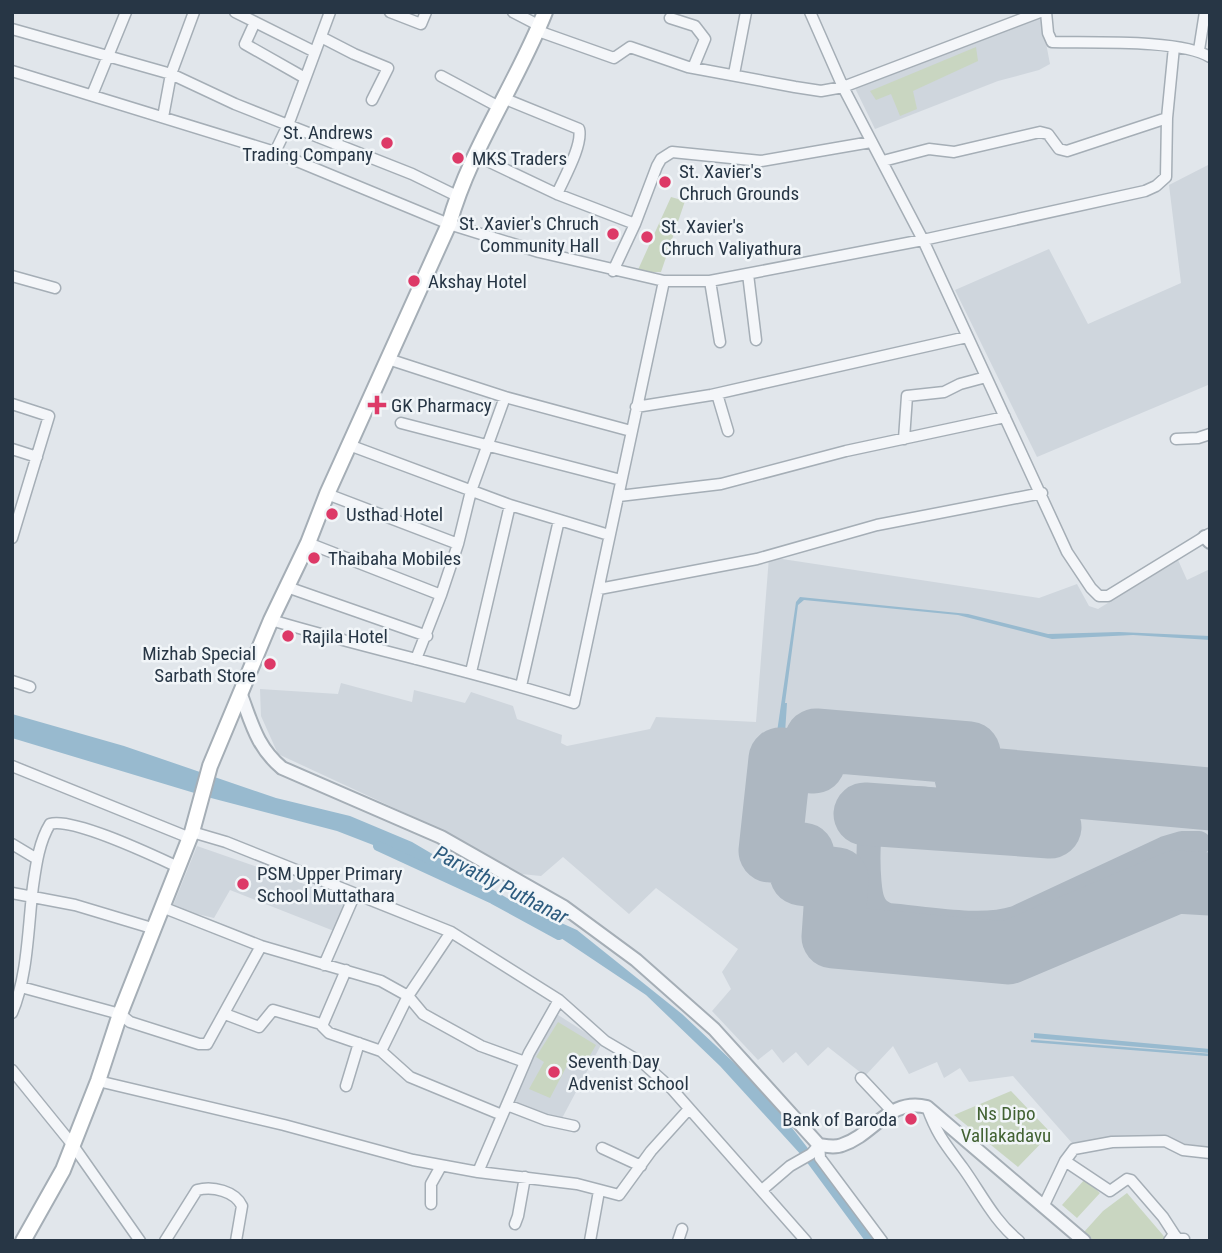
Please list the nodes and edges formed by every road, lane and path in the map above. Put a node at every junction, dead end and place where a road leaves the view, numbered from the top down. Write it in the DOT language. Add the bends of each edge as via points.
graph roads {
  1 [pos="126,12"];
  2 [pos="194,12"];
  3 [pos="235,12"];
  4 [pos="330,12"];
  5 [pos="390,12"];
  6 [pos="426,12"];
  7 [pos="513,12"];
  8 [pos="746,12"];
  9 [pos="810,12"];
  10 [pos="1040,12"];
  11 [pos="1046,12"];
  12 [pos="1205,12"];
  13 [pos="670,18"];
  14 [pos="255,22"];
  15 [pos="541,23"];
  16 [pos="12,29"];
  17 [pos="321,37"];
  18 [pos="1174,47"];
  19 [pos="1199,50"];
  20 [pos="315,52"];
  21 [pos="1210,57"];
  22 [pos="109,58"];
  23 [pos="693,68"];
  24 [pos="12,71"];
  25 [pos="170,74"];
  26 [pos="734,75"];
  27 [pos="441,76"];
  28 [pos="305,78"];
  29 [pos="844,87"];
  30 [pos="92,95"];
  31 [pos="372,100"];
  32 [pos="501,102"];
  33 [pos="163,117"];
  34 [pos="1167,118"];
  35 [pos="288,125"];
  36 [pos="872,142"];
  37 [pos="275,152"];
  38 [pos="475,155"];
  39 [pos="883,161"];
  40 [pos="557,194"];
  41 [pos="457,196"];
  42 [pos="449,224"];
  43 [pos="635,224"];
  44 [pos="923,240"];
  45 [pos="613,271"];
  46 [pos="748,274"];
  47 [pos="12,276"];
  48 [pos="664,281"];
  49 [pos="710,281"];
  50 [pos="55,288"];
  51 [pos="967,337"];
  52 [pos="756,340"];
  53 [pos="720,342"];
  54 [pos="388,359"];
  55 [pos="986,377"];
  56 [pos="717,394"];
  57 [pos="505,397"];
  58 [pos="12,404"];
  59 [pos="636,407"];
  60 [pos="1005,417"];
  61 [pos="401,423"];
  62 [pos="631,431"];
  63 [pos="728,431"];
  64 [pos="1210,434"];
  65 [pos="904,439"];
  66 [pos="1177,439"];
  67 [pos="349,445"];
  68 [pos="489,445"];
  69 [pos="12,450"];
  70 [pos="37,457"];
  71 [pos="621,480"];
  72 [pos="471,491"];
  73 [pos="1042,493"];
  74 [pos="327,494"];
  75 [pos="619,496"];
  76 [pos="510,505"];
  77 [pos="16,515"];
  78 [pos="559,520"];
  79 [pos="609,535"];
  80 [pos="1208,537"];
  81 [pos="12,538"];
  82 [pos="308,543"];
  83 [pos="458,544"];
  84 [pos="287,587"];
  85 [pos="599,589"];
  86 [pos="441,595"];
  87 [pos="271,620"];
  88 [pos="427,636"];
  89 [pos="416,659"];
  90 [pos="471,672"];
  91 [pos="12,681"];
  92 [pos="521,686"];
  93 [pos="30,687"];
  94 [pos="241,695"];
  95 [pos="12,766"];
  96 [pos="191,835"];
  97 [pos="12,845"];
  98 [pos="37,859"];
  99 [pos="178,867"];
  100 [pos="12,892"];
  101 [pos="355,894"];
  102 [pos="32,896"];
  103 [pos="162,907"];
  104 [pos="155,929"];
  105 [pos="451,932"];
  106 [pos="261,946"];
  107 [pos="324,965"];
  108 [pos="346,970"];
  109 [pos="21,987"];
  110 [pos="408,996"];
  111 [pos="559,1000"];
  112 [pos="12,1013"];
  113 [pos="120,1014"];
  114 [pos="225,1014"];
  115 [pos="321,1024"];
  116 [pos="359,1043"];
  117 [pos="381,1051"];
  118 [pos="525,1062"];
  119 [pos="12,1070"];
  120 [pos="861,1078"];
  121 [pos="98,1081"];
  122 [pos="346,1086"];
  123 [pos="507,1105"];
  124 [pos="927,1107"];
  125 [pos="688,1110"];
  126 [pos="892,1111"];
  127 [pos="502,1115"];
  128 [pos="574,1126"];
  129 [pos="72,1144"];
  130 [pos="819,1145"];
  131 [pos="602,1148"];
  132 [pos="1210,1153"];
  133 [pos="1065,1160"];
  134 [pos="441,1166"];
  135 [pos="641,1166"];
  136 [pos="478,1172"];
  137 [pos="524,1177"];
  138 [pos="762,1190"];
  139 [pos="599,1191"];
  140 [pos="432,1204"];
  141 [pos="1044,1205"];
  142 [pos="515,1224"];
  143 [pos="682,1229"];
  144 [pos="1176,1238"];
  145 [pos="23,1241"];
  146 [pos="140,1241"];
  147 [pos="165,1241"];
  148 [pos="236,1241"];
  149 [pos="590,1241"];
  150 [pos="678,1241"];
  151 [pos="806,1241"];
  152 [pos="882,1241"];
  153 [pos="1019,1241"];
  154 [pos="1084,1241"];
  1 -- 22 [label="street"];
  2 -- 25 [label="street"];
  3 -- 14 [label="street"];
  4 -- 17 [label="street"];
  5 -- 6 [label="street" via="421,24"];
  7 -- 15 [label="street"];
  8 -- 26 [label="street"];
  9 -- 29 [label="street"];
  10 -- 29 [label="street"];
  11 -- 18 [label="street" via="1052,42"];
  12 -- 19 [label="street"];
  13 -- 23 [label="street" via="695,26 705,39"];
  14 -- 20 [label="street"];
  14 -- 28 [label="street" via="245,44"];
  15 -- 23 [label="street" via="614,58 630,47"];
  15 -- 32 [label="main road"];
  16 -- 22 [label="street"];
  17 -- 20 [label="street"];
  17 -- 31 [label="street" via="388,68"];
  18 -- 19 [label="street"];
  18 -- 34 [label="street"];
  19 -- 21 [label="street"];
  20 -- 28 [label="street"];
  22 -- 25 [label="street"];
  22 -- 30 [label="street"];
  23 -- 26 [label="street"];
  24 -- 30 [label="street"];
  25 -- 33 [label="street"];
  25 -- 35 [label="street"];
  26 -- 29 [label="street" via="821,91"];
  27 -- 32 [label="street"];
  28 -- 35 [label="street"];
  29 -- 36 [label="street"];
  30 -- 33 [label="street"];
  32 -- 38 [label="main road"];
  32 -- 40 [label="street" via="579,129 577,147"];
  33 -- 37 [label="street"];
  34 -- 39 [label="street" via="1067,151 1040,132 954,152 929,149"];
  34 -- 44 [label="street" via="1168,170 1156,186"];
  35 -- 37 [label="street"];
  35 -- 41 [label="street"];
  36 -- 39 [label="street"];
  36 -- 43 [label="street" via="761,161 672,152 657,166"];
  37 -- 42 [label="street"];
  38 -- 40 [label="street"];
  38 -- 41 [label="main road"];
  39 -- 44 [label="street"];
  40 -- 43 [label="street"];
  41 -- 42 [label="main road"];
  42 -- 45 [label="street"];
  42 -- 54 [label="main road"];
  43 -- 45 [label="street"];
  44 -- 46 [label="street"];
  44 -- 51 [label="street"];
  45 -- 48 [label="street"];
  46 -- 49 [label="street"];
  46 -- 52 [label="street"];
  47 -- 50 [label="street"];
  48 -- 49 [label="street"];
  48 -- 59 [label="street"];
  49 -- 53 [label="street"];
  51 -- 55 [label="street"];
  51 -- 56 [label="street"];
  54 -- 57 [label="street"];
  54 -- 67 [label="main road"];
  55 -- 60 [label="street"];
  55 -- 65 [label="street" via="944,391 907,396"];
  56 -- 59 [label="street"];
  56 -- 63 [label="street"];
  57 -- 62 [label="street"];
  57 -- 68 [label="street"];
  58 -- 70 [label="street" via="49,416"];
  59 -- 62 [label="street"];
  60 -- 65 [label="street"];
  60 -- 73 [label="street"];
  61 -- 68 [label="street"];
  62 -- 71 [label="street"];
  64 -- 66 [label="street"];
  65 -- 75 [label="street" via="722,484"];
  67 -- 72 [label="street"];
  67 -- 74 [label="main road"];
  68 -- 71 [label="street"];
  68 -- 72 [label="street"];
  69 -- 70 [label="street"];
  70 -- 77 [label="street"];
  71 -- 75 [label="street"];
  72 -- 76 [label="street"];
  72 -- 83 [label="street"];
  73 -- 80 [label="street" via="1068,552 1099,596 1123,588"];
  73 -- 85 [label="street" via="877,525 758,559"];
  74 -- 82 [label="main road"];
  74 -- 83 [label="street"];
  75 -- 79 [label="street"];
  76 -- 78 [label="street"];
  76 -- 90 [label="street"];
  77 -- 81 [label="street"];
  78 -- 79 [label="street"];
  78 -- 92 [label="street"];
  79 -- 85 [label="street"];
  82 -- 84 [label="main road"];
  82 -- 86 [label="street"];
  83 -- 86 [label="street"];
  84 -- 87 [label="main road"];
  84 -- 88 [label="street"];
  85 -- 92 [label="street" via="574,703"];
  86 -- 88 [label="street"];
  87 -- 89 [label="street"];
  87 -- 94 [label="main road"];
  88 -- 89 [label="street"];
  89 -- 90 [label="street"];
  90 -- 92 [label="street"];
  91 -- 93 [label="street"];
  94 -- 96 [label="main road" via="210,766"];
  94 -- 130 [label="street" via="259,744 282,768 441,836 564,907 636,960 714,1029"];
  95 -- 96 [label="street"];
  96 -- 99 [label="main road"];
  96 -- 101 [label="street"];
  97 -- 98 [label="street"];
  98 -- 99 [label="street" via="54,822 119,840"];
  98 -- 102 [label="street"];
  99 -- 103 [label="main road"];
  100 -- 102 [label="street"];
  101 -- 105 [label="street"];
  101 -- 107 [label="street"];
  102 -- 104 [label="street"];
  102 -- 109 [label="street"];
  103 -- 104 [label="main road"];
  103 -- 106 [label="street"];
  104 -- 113 [label="main road"];
  105 -- 110 [label="street"];
  105 -- 111 [label="street"];
  106 -- 107 [label="street"];
  106 -- 114 [label="street"];
  107 -- 108 [label="street"];
  108 -- 110 [label="street"];
  108 -- 115 [label="street"];
  109 -- 112 [label="street"];
  109 -- 113 [label="street"];
  110 -- 117 [label="street"];
  110 -- 118 [label="street" via="423,1014 481,1046"];
  111 -- 118 [label="street"];
  111 -- 125 [label="street" via="605,1041 643,1064"];
  113 -- 114 [label="street" via="130,1022 207,1044"];
  113 -- 121 [label="main road"];
  114 -- 115 [label="street" via="259,1027 273,1010"];
  115 -- 116 [label="street" via="329,1033"];
  116 -- 117 [label="street"];
  116 -- 122 [label="street"];
  117 -- 127 [label="street" via="410,1077"];
  118 -- 123 [label="street"];
  119 -- 129 [label="street"];
  120 -- 126 [label="street"];
  121 -- 129 [label="main road"];
  121 -- 134 [label="street"];
  123 -- 127 [label="street"];
  123 -- 128 [label="street"];
  124 -- 126 [label="street" via="915,1104"];
  124 -- 141 [label="street"];
  124 -- 153 [label="street" via="950,1154"];
  125 -- 135 [label="street"];
  125 -- 138 [label="street"];
  126 -- 130 [label="street" via="840,1147"];
  127 -- 136 [label="street"];
  129 -- 145 [label="main road" via="63,1170"];
  129 -- 146 [label="street"];
  130 -- 138 [label="street"];
  130 -- 152 [label="street" via="820,1158"];
  131 -- 135 [label="street"];
  132 -- 133 [label="street" via="1183,1150 1165,1141 1112,1142 1074,1149"];
  133 -- 141 [label="street"];
  133 -- 144 [label="street" via="1110,1191 1131,1180"];
  134 -- 136 [label="street"];
  134 -- 140 [label="street" via="431,1184"];
  135 -- 139 [label="street" via="619,1195"];
  136 -- 137 [label="street"];
  137 -- 139 [label="street"];
  137 -- 142 [label="street"];
  138 -- 151 [label="street"];
  139 -- 149 [label="street"];
  141 -- 154 [label="street"];
  143 -- 150 [label="street"];
  147 -- 148 [label="street" via="197,1190 207,1187 240,1202"];
}
